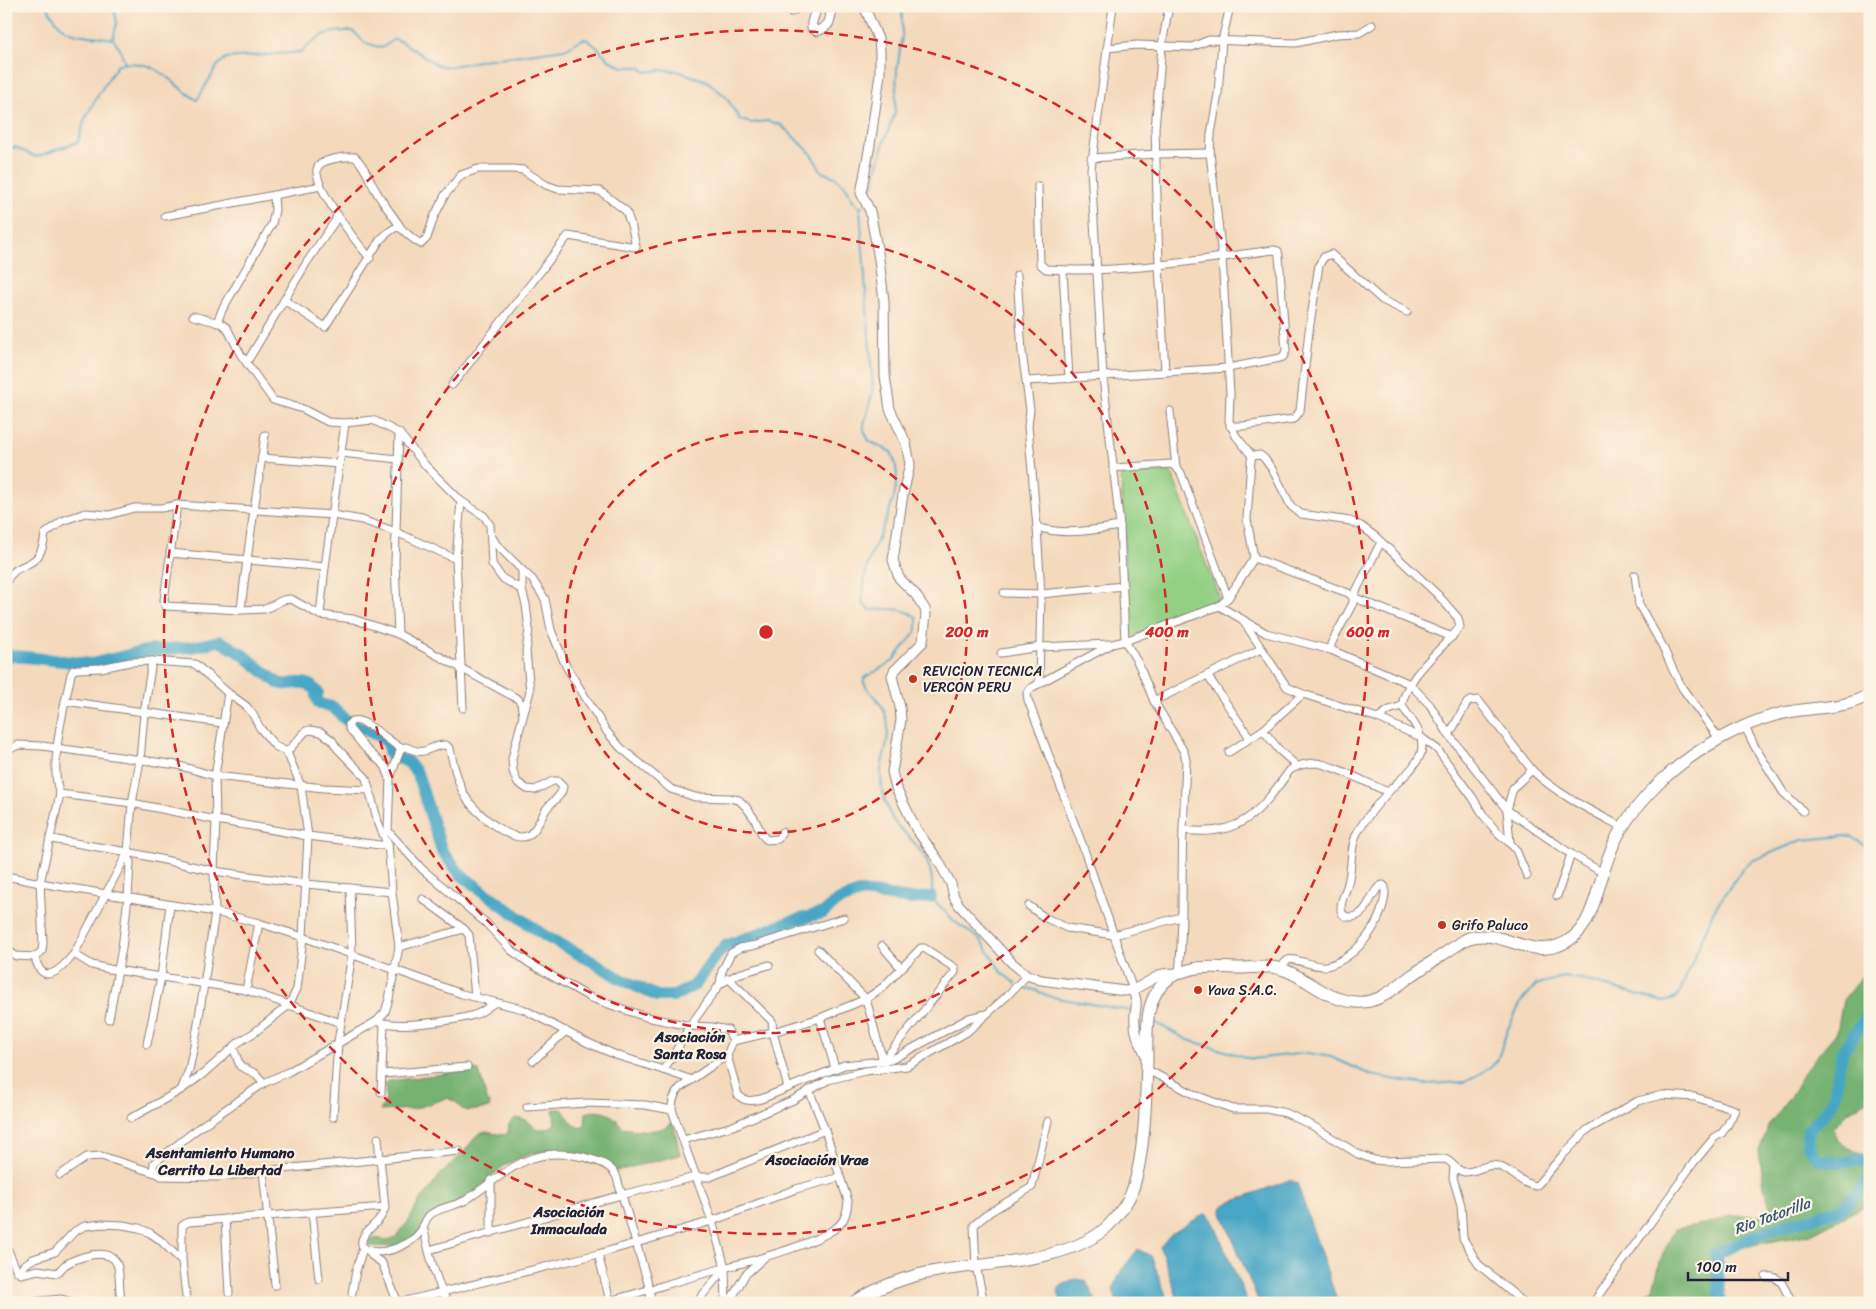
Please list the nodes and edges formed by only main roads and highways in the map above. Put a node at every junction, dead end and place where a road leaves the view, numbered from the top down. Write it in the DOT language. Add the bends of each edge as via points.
graph roads {
  1 [pos="1870,694"];
  2 [pos="864,1300"];
  1 -- 2 [label="highway" via="1849,704 1763,719 1692,755 1662,781 1622,827 1585,924 1575,936 1555,948 1544,950 1520,946 1490,937 1468,938 1388,994 1361,1003 1345,1001 1280,969 1261,966 1200,968 1179,973 1154,993 1149,1009 1139,1163 1132,1191 1115,1218 1093,1238 1078,1245 1008,1262 914,1276"];
}
